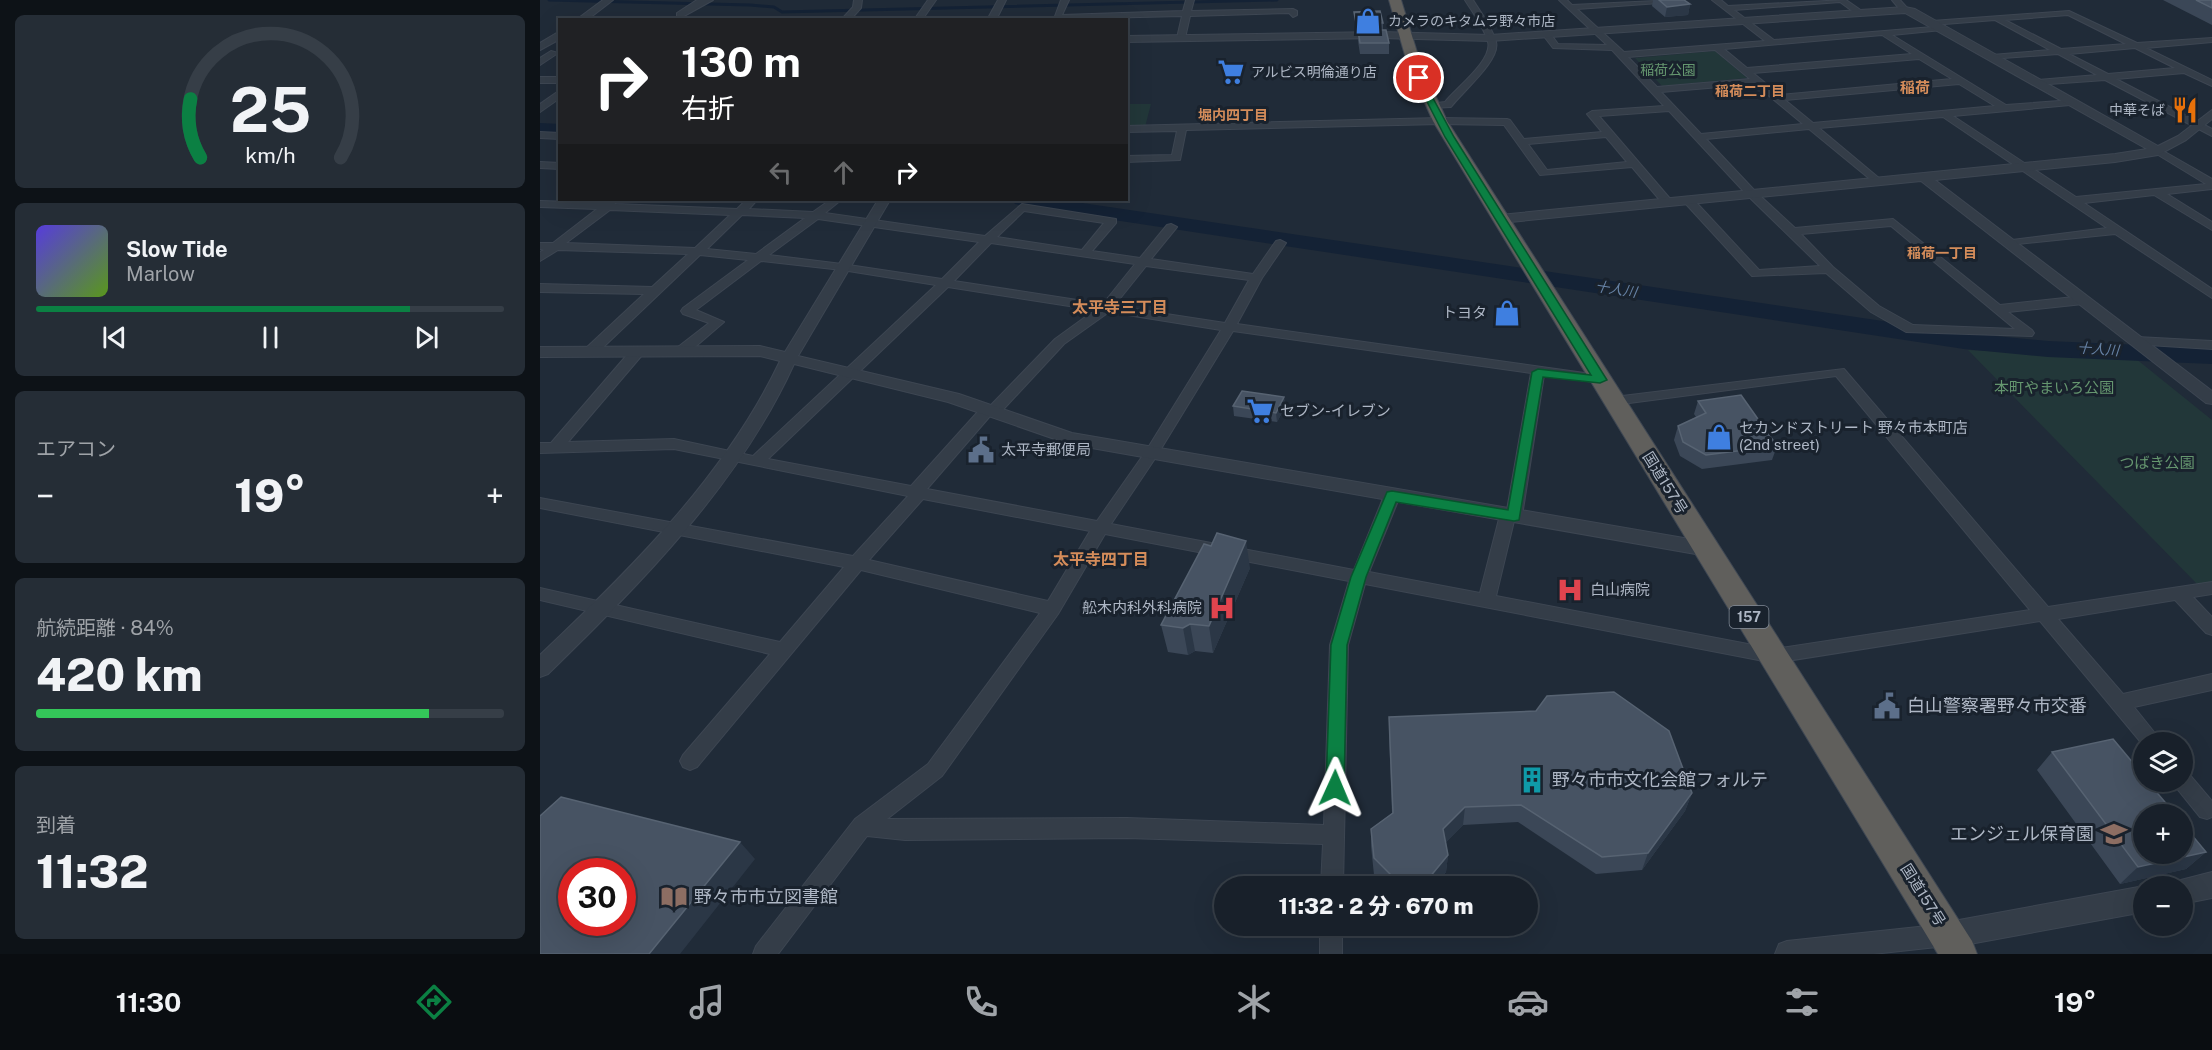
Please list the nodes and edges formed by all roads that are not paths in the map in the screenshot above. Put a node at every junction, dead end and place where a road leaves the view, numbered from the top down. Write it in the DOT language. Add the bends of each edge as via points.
graph roads {
  1 [pos="709,0"];
  2 [pos="858,0"];
  3 [pos="1395,0"];
  4 [pos="1469,0"];
  5 [pos="1563,0"];
  6 [pos="1673,0"];
  7 [pos="1716,0"];
  8 [pos="1896,0"];
  9 [pos="608,1"];
  10 [pos="1190,1"];
  11 [pos="1293,1"];
  12 [pos="1064,3"];
  13 [pos="1000,4"];
  14 [pos="928,5"];
  15 [pos="1571,8"];
  16 [pos="1728,8"];
  17 [pos="1905,10"];
  18 [pos="1858,11"];
  19 [pos="1187,14"];
  20 [pos="583,18"];
  21 [pos="681,18"];
  22 [pos="847,18"];
  23 [pos="919,18"];
  24 [pos="992,18"];
  25 [pos="1996,18"];
  26 [pos="1743,20"];
  27 [pos="1937,26"];
  28 [pos="1597,31"];
  29 [pos="1885,33"];
  30 [pos="558,35"];
  31 [pos="1547,35"];
  32 [pos="1404,36"];
  33 [pos="1181,38"];
  34 [pos="1490,38"];
  35 [pos="1128,39"];
  36 [pos="2212,40"];
  37 [pos="1773,43"];
  38 [pos="2136,45"];
  39 [pos="540,47"];
  40 [pos="1717,47"];
  41 [pos="1614,48"];
  42 [pos="2058,52"];
  43 [pos="540,53"];
  44 [pos="557,53"];
  45 [pos="1622,56"];
  46 [pos="1921,56"];
  47 [pos="1992,57"];
  48 [pos="540,62"];
  49 [pos="2184,69"];
  50 [pos="1746,71"];
  51 [pos="2106,77"];
  52 [pos="540,80"];
  53 [pos="558,80"];
  54 [pos="1757,81"];
  55 [pos="1961,81"];
  56 [pos="2038,83"];
  57 [pos="2212,83"];
  58 [pos="1653,90"];
  59 [pos="558,95"];
  60 [pos="1778,98"];
  61 [pos="2070,102"];
  62 [pos="558,105"];
  63 [pos="1432,106"];
  64 [pos="542,107"];
  65 [pos="1670,108"];
  66 [pos="2004,108"];
  67 [pos="2212,113"];
  68 [pos="1946,115"];
  69 [pos="1440,121"];
  70 [pos="2198,126"];
  71 [pos="540,127"];
  72 [pos="558,127"];
  73 [pos="1812,127"];
  74 [pos="1182,128"];
  75 [pos="1128,129"];
  76 [pos="2212,133"];
  77 [pos="1607,134"];
  78 [pos="540,135"];
  79 [pos="558,136"];
  80 [pos="1698,137"];
  81 [pos="1521,142"];
  82 [pos="2158,151"];
  83 [pos="1128,159"];
  84 [pos="1633,164"];
  85 [pos="540,165"];
  86 [pos="558,166"];
  87 [pos="2022,168"];
  88 [pos="1924,177"];
  89 [pos="1876,181"];
  90 [pos="2212,185"];
  91 [pos="2156,192"];
  92 [pos="1752,194"];
  93 [pos="751,201"];
  94 [pos="835,201"];
  95 [pos="883,201"];
  96 [pos="1689,201"];
  97 [pos="2072,201"];
  98 [pos="613,203"];
  99 [pos="1668,203"];
  100 [pos="540,204"];
  101 [pos="740,211"];
  102 [pos="816,215"];
  103 [pos="1500,219"];
  104 [pos="870,222"];
  105 [pos="1171,226"];
  106 [pos="2212,227"];
  107 [pos="2116,230"];
  108 [pos="1792,232"];
  109 [pos="986,240"];
  110 [pos="1280,243"];
  111 [pos="2012,243"];
  112 [pos="540,246"];
  113 [pos="555,247"];
  114 [pos="697,252"];
  115 [pos="1084,254"];
  116 [pos="540,258"];
  117 [pos="756,258"];
  118 [pos="1143,263"];
  119 [pos="842,267"];
  120 [pos="1829,269"];
  121 [pos="1256,278"];
  122 [pos="945,283"];
  123 [pos="540,288"];
  124 [pos="655,291"];
  125 [pos="2212,294"];
  126 [pos="2083,300"];
  127 [pos="1105,309"];
  128 [pos="1997,309"];
  129 [pos="1229,327"];
  130 [pos="2140,343"];
  131 [pos="2212,345"];
  132 [pos="683,350"];
  133 [pos="638,351"];
  134 [pos="540,352"];
  135 [pos="591,352"];
  136 [pos="789,358"];
  137 [pos="1538,372"];
  138 [pos="853,374"];
  139 [pos="1607,390"];
  140 [pos="2212,399"];
  141 [pos="991,410"];
  142 [pos="555,447"];
  143 [pos="540,448"];
  144 [pos="1151,454"];
  145 [pos="730,458"];
  146 [pos="757,461"];
  147 [pos="918,492"];
  148 [pos="1392,496"];
  149 [pos="540,503"];
  150 [pos="1511,516"];
  151 [pos="1101,527"];
  152 [pos="676,529"];
  153 [pos="1707,549"];
  154 [pos="857,563"];
  155 [pos="1359,577"];
  156 [pos="2212,588"];
  157 [pos="2178,593"];
  158 [pos="540,594"];
  159 [pos="1486,602"];
  160 [pos="603,609"];
  161 [pos="1052,609"];
  162 [pos="2043,614"];
  163 [pos="2212,628"];
  164 [pos="785,650"];
  165 [pos="1774,656"];
  166 [pos="540,669"];
  167 [pos="2212,682"];
  168 [pos="2119,703"];
  169 [pos="2144,732"];
  170 [pos="690,761"];
  171 [pos="2192,792"];
  172 [pos="2210,812"];
  173 [pos="862,825"];
  174 [pos="1334,835"];
  175 [pos="1332,876"];
  176 [pos="2212,885"];
  177 [pos="2193,889"];
  178 [pos="2133,902"];
  179 [pos="1331,936"];
  180 [pos="1954,945"];
  181 [pos="764,954"];
  182 [pos="1331,954"];
  183 [pos="1786,954"];
  1 -- 21 [label="street" via="698,3"];
  2 -- 22 [label="street"];
  3 -- 32 [label="highway, 国道157号 / 157"];
  4 -- 34 [label="street"];
  5 -- 15 [label="street"];
  6 -- 15 [label="street"];
  7 -- 16 [label="street"];
  8 -- 17 [label="street"];
  9 -- 20 [label="street"];
  10 -- 19 [label="street"];
  11 -- 19 [label="street" via="1293,13"];
  12 -- 19 [label="street" via="1057,17"];
  13 -- 24 [label="street"];
  14 -- 23 [label="street"];
  15 -- 28 [label="street"];
  16 -- 18 [label="street" via="1840,0"];
  16 -- 26 [label="street"];
  17 -- 18 [label="street"];
  17 -- 27 [label="street"];
  18 -- 26 [label="street"];
  19 -- 33 [label="street"];
  25 -- 27 [label="street"];
  25 -- 38 [label="street" via="2069,13"];
  25 -- 42 [label="street"];
  26 -- 28 [label="street"];
  26 -- 37 [label="street"];
  27 -- 29 [label="street"];
  27 -- 47 [label="street"];
  28 -- 31 [label="street"];
  28 -- 41 [label="street"];
  29 -- 37 [label="street"];
  29 -- 46 [label="street"];
  30 -- 39 [label="street"];
  31 -- 34 [label="street"];
  31 -- 41 [label="street" via="1556,46"];
  32 -- 33 [label="street"];
  32 -- 34 [label="street"];
  32 -- 63 [label="highway, 国道157号 / 157"];
  33 -- 35 [label="street"];
  34 -- 63 [label="street" via="1491,55 1476,74 1448,105"];
  36 -- 38 [label="street"];
  37 -- 40 [label="street"];
  38 -- 42 [label="street"];
  38 -- 49 [label="street"];
  40 -- 45 [label="street"];
  40 -- 50 [label="street"];
  41 -- 45 [label="street"];
  42 -- 47 [label="street"];
  42 -- 51 [label="street"];
  43 -- 44 [label="street"];
  44 -- 48 [label="street"];
  45 -- 58 [label="street"];
  46 -- 50 [label="street"];
  46 -- 55 [label="street"];
  47 -- 56 [label="street"];
  49 -- 51 [label="street"];
  49 -- 57 [label="street"];
  50 -- 54 [label="street"];
  51 -- 56 [label="street"];
  51 -- 70 [label="street"];
  52 -- 53 [label="street"];
  54 -- 58 [label="street"];
  54 -- 60 [label="street"];
  55 -- 60 [label="street"];
  55 -- 66 [label="street"];
  56 -- 61 [label="street"];
  58 -- 65 [label="street"];
  59 -- 64 [label="street"];
  60 -- 73 [label="street"];
  61 -- 66 [label="street"];
  61 -- 82 [label="street"];
  62 -- 64 [label="street"];
  63 -- 69 [label="highway, 国道157号 / 157"];
  65 -- 77 [label="street" via="1592,114"];
  65 -- 80 [label="street"];
  66 -- 68 [label="street"];
  67 -- 70 [label="street"];
  68 -- 73 [label="street"];
  68 -- 87 [label="street"];
  69 -- 74 [label="street"];
  69 -- 81 [label="street" via="1507,122"];
  69 -- 103 [label="highway, 国道157号 / 157"];
  70 -- 76 [label="street"];
  70 -- 82 [label="street"];
  71 -- 72 [label="street"];
  73 -- 80 [label="street"];
  73 -- 89 [label="street"];
  74 -- 75 [label="street"];
  74 -- 83 [label="street" via="1176,158"];
  77 -- 81 [label="street"];
  77 -- 84 [label="street"];
  78 -- 79 [label="street"];
  80 -- 92 [label="street"];
  81 -- 84 [label="street" via="1544,173"];
  82 -- 87 [label="street"];
  82 -- 90 [label="street"];
  84 -- 99 [label="street"];
  85 -- 86 [label="street"];
  87 -- 88 [label="street"];
  87 -- 97 [label="street"];
  88 -- 89 [label="street"];
  88 -- 111 [label="street"];
  89 -- 92 [label="street"];
  90 -- 91 [label="street"];
  91 -- 97 [label="street"];
  91 -- 106 [label="street"];
  92 -- 96 [label="street"];
  92 -- 108 [label="street"];
  93 -- 101 [label="street"];
  94 -- 102 [label="street"];
  95 -- 104 [label="street"];
  96 -- 99 [label="street"];
  96 -- 120 [label="street" via="1756,274"];
  97 -- 107 [label="street"];
  98 -- 100 [label="street"];
  98 -- 101 [label="street"];
  98 -- 113 [label="street"];
  99 -- 103 [label="street"];
  101 -- 102 [label="street"];
  101 -- 114 [label="street"];
  102 -- 104 [label="street"];
  102 -- 117 [label="street"];
  103 -- 139 [label="highway, 国道157号 / 157"];
  104 -- 109 [label="street"];
  104 -- 119 [label="street"];
  105 -- 118 [label="street"];
  107 -- 111 [label="street"];
  107 -- 125 [label="street"];
  108 -- 120 [label="street"];
  108 -- 128 [label="street" via="1893,222"];
  109 -- 115 [label="street"];
  109 -- 115 [label="street" via="1022,207 1112,221"];
  109 -- 122 [label="street"];
  110 -- 121 [label="street"];
  111 -- 126 [label="street"];
  112 -- 113 [label="street"];
  113 -- 114 [label="street"];
  113 -- 116 [label="street"];
  114 -- 117 [label="street"];
  114 -- 124 [label="street"];
  115 -- 118 [label="street"];
  117 -- 119 [label="street"];
  117 -- 132 [label="street" via="687,311 718,322"];
  118 -- 121 [label="street"];
  118 -- 127 [label="street"];
  119 -- 122 [label="street"];
  119 -- 136 [label="street"];
  120 -- 128 [label="street" via="1875,309 1910,329 2028,333"];
  121 -- 129 [label="street"];
  122 -- 127 [label="street"];
  122 -- 138 [label="street"];
  123 -- 124 [label="street"];
  124 -- 135 [label="street"];
  126 -- 128 [label="street"];
  126 -- 130 [label="street"];
  127 -- 129 [label="street"];
  127 -- 141 [label="street" via="1049,352"];
  129 -- 137 [label="street"];
  129 -- 144 [label="street"];
  130 -- 131 [label="street"];
  130 -- 140 [label="street"];
  132 -- 133 [label="street"];
  132 -- 136 [label="street" via="753,350"];
  133 -- 135 [label="street"];
  133 -- 142 [label="street"];
  134 -- 135 [label="street"];
  136 -- 138 [label="street"];
  136 -- 145 [label="street" via="778,383"];
  137 -- 139 [label="street"];
  137 -- 150 [label="street"];
  138 -- 141 [label="street"];
  138 -- 146 [label="street"];
  139 -- 153 [label="highway, 国道157号 / 157"];
  139 -- 162 [label="street" via="1839,372"];
  141 -- 144 [label="street" via="1069,438"];
  141 -- 147 [label="street"];
  142 -- 143 [label="street"];
  142 -- 145 [label="street" via="674,444"];
  144 -- 148 [label="street"];
  144 -- 151 [label="street"];
  145 -- 146 [label="street"];
  145 -- 152 [label="street"];
  146 -- 147 [label="street"];
  147 -- 151 [label="street"];
  147 -- 154 [label="street"];
  148 -- 150 [label="street"];
  148 -- 155 [label="street"];
  149 -- 152 [label="street"];
  150 -- 153 [label="street"];
  150 -- 159 [label="street"];
  151 -- 155 [label="street"];
  151 -- 161 [label="street"];
  152 -- 154 [label="street"];
  152 -- 160 [label="street"];
  153 -- 165 [label="highway, 国道157号 / 157"];
  154 -- 161 [label="street"];
  154 -- 164 [label="street"];
  155 -- 159 [label="street"];
  155 -- 174 [label="street" via="1339,645"];
  156 -- 157 [label="street"];
  157 -- 162 [label="street"];
  157 -- 163 [label="street"];
  158 -- 160 [label="street"];
  159 -- 165 [label="street"];
  160 -- 164 [label="street"];
  160 -- 166 [label="street"];
  161 -- 173 [label="street" via="935,770"];
  162 -- 165 [label="street"];
  162 -- 168 [label="street"];
  164 -- 170 [label="street"];
  165 -- 180 [label="highway, 国道157号 / 157"];
  167 -- 168 [label="street"];
  168 -- 169 [label="street"];
  171 -- 172 [label="street"];
  173 -- 174 [label="street" via="905,830 1127,828"];
  173 -- 181 [label="street"];
  174 -- 175 [label="street"];
  176 -- 177 [label="street"];
  178 -- 180 [label="street"];
  179 -- 182 [label="street"];
  180 -- 183 [label="street"];
}
